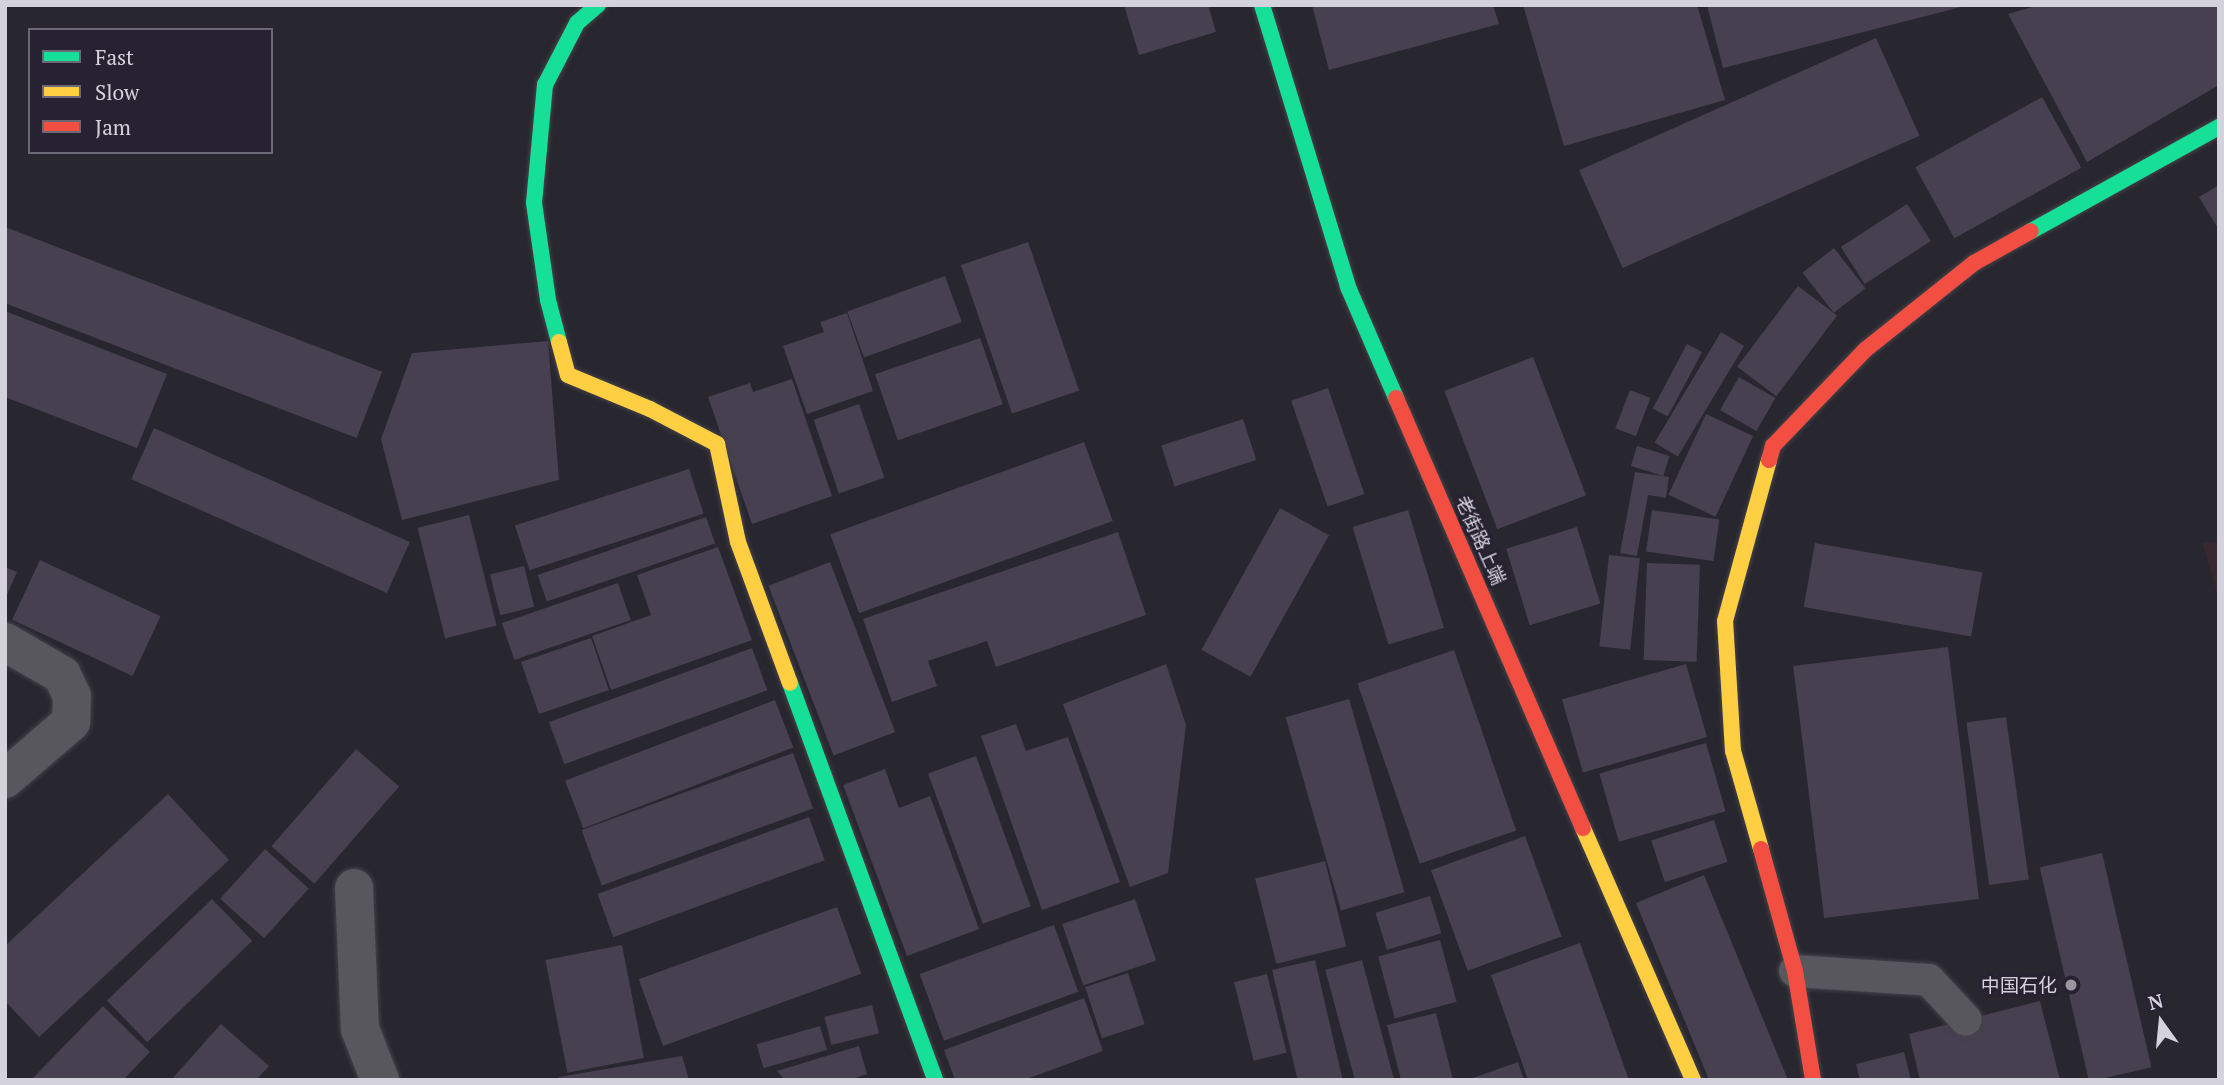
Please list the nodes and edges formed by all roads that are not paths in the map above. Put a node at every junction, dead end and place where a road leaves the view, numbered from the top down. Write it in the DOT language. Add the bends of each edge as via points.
graph roads {
  1 [pos="598,5"];
  2 [pos="1262,5"];
  3 [pos="2219,127"];
  4 [pos="5,642"];
  5 [pos="5,779"];
  6 [pos="354,888"];
  7 [pos="1795,971"];
  8 [pos="1966,1020"];
  9 [pos="380,1080"];
  10 [pos="935,1080"];
  11 [pos="1693,1080"];
  12 [pos="1812,1080"];
  1 -- 10 [label="street" via="577,23 545,85 534,203 548,300 568,375 650,409 717,444 738,542"];
  2 -- 11 [label="street, 老街路上端" via="1348,287"];
  3 -- 7 [label="street" via="1973,263 1866,350 1773,446 1725,621 1733,751"];
  4 -- 5 [label="street" via="62,675 72,696 71,722"];
  6 -- 9 [label="street" via="360,1029"];
  7 -- 8 [label="lane" via="1929,980"];
  7 -- 12 [label="street"];
}
